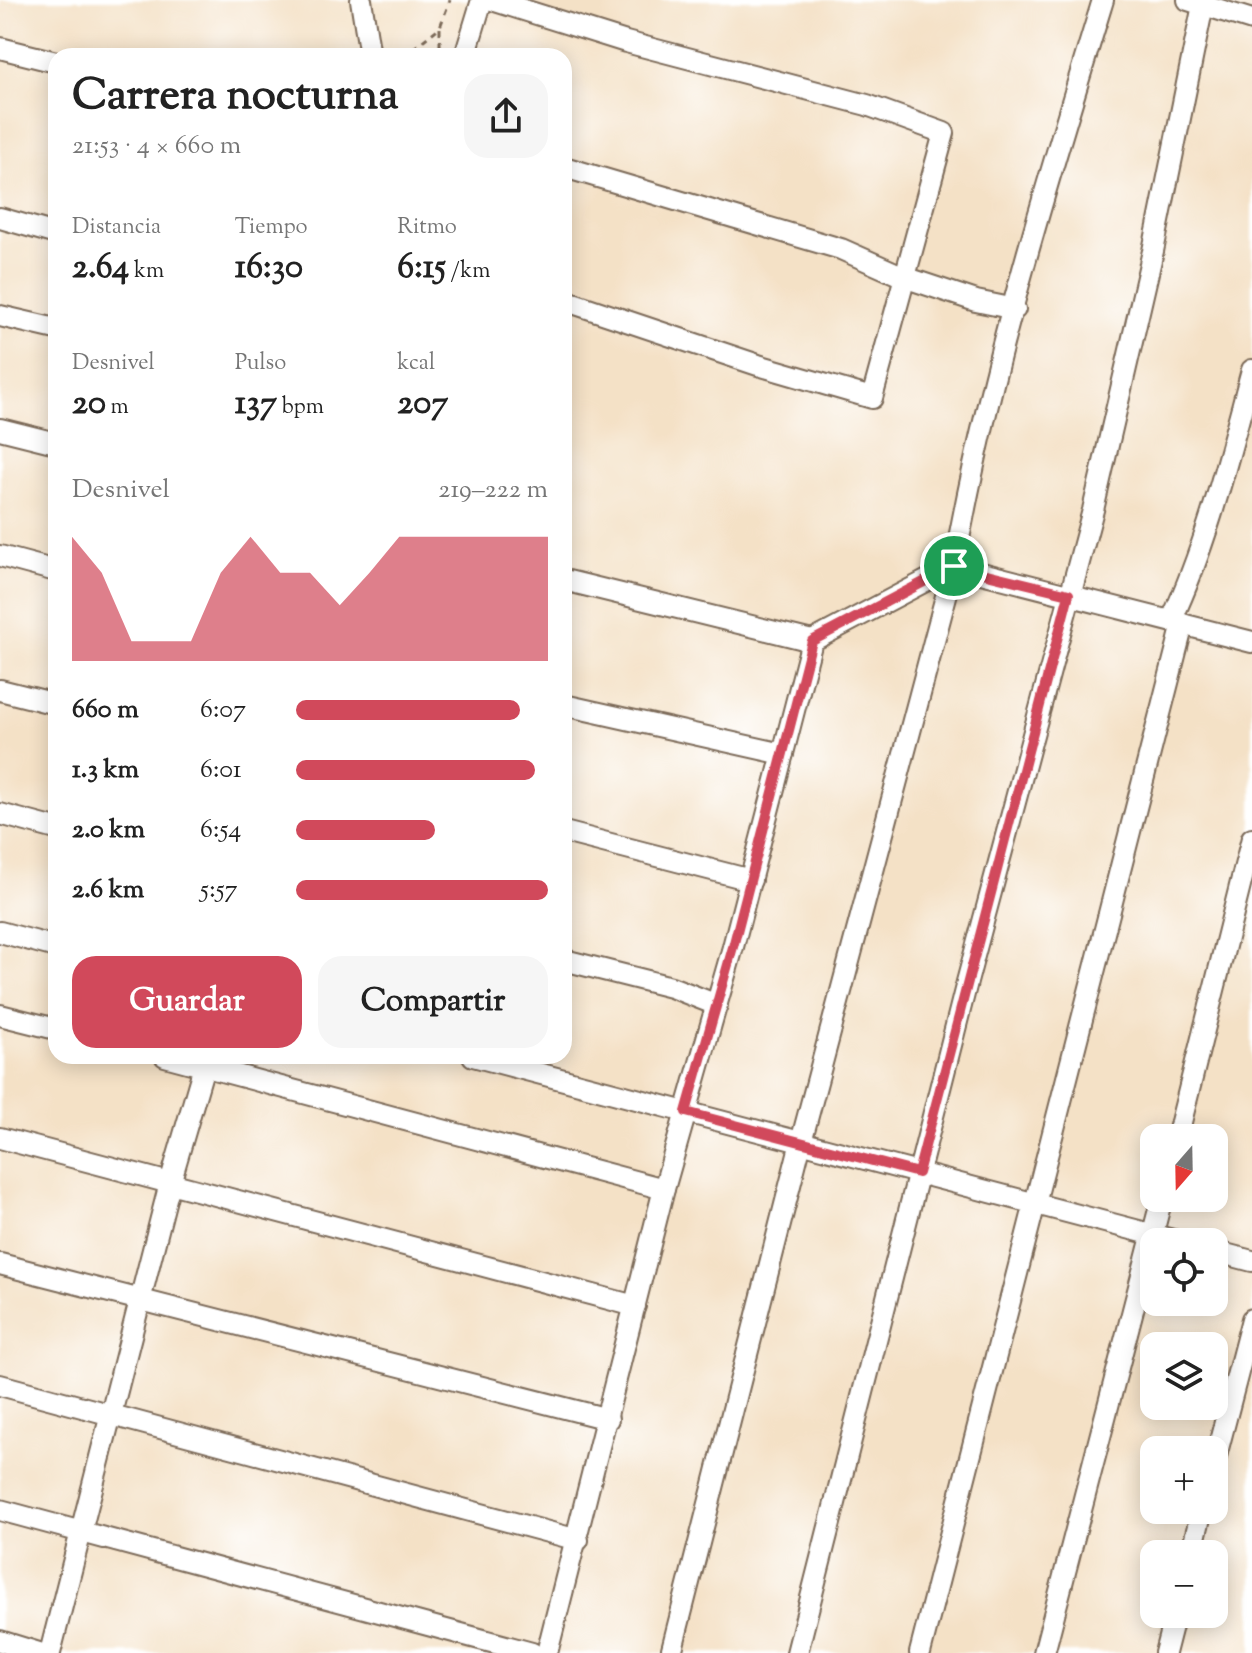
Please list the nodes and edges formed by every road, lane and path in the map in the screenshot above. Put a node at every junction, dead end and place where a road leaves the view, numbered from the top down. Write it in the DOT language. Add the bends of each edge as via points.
graph roads {
  1 [pos="361,0"];
  2 [pos="450,0"];
  3 [pos="482,0"];
  4 [pos="492,0"];
  5 [pos="1103,0"];
  6 [pos="1198,1"];
  7 [pos="1252,20"];
  8 [pos="440,27"];
  9 [pos="0,48"];
  10 [pos="367,48"];
  11 [pos="414,48"];
  12 [pos="440,48"];
  13 [pos="467,48"];
  14 [pos="48,60"];
  15 [pos="572,169"];
  16 [pos="0,218"];
  17 [pos="48,232"];
  18 [pos="904,277"];
  19 [pos="572,303"];
  20 [pos="1015,309"];
  21 [pos="0,316"];
  22 [pos="48,327"];
  23 [pos="1252,370"];
  24 [pos="0,429"];
  25 [pos="48,441"];
  26 [pos="0,556"];
  27 [pos="954,566"];
  28 [pos="48,569"];
  29 [pos="572,582"];
  30 [pos="1069,594"];
  31 [pos="1177,622"];
  32 [pos="812,641"];
  33 [pos="1252,642"];
  34 [pos="0,690"];
  35 [pos="48,702"];
  36 [pos="572,707"];
  37 [pos="783,754"];
  38 [pos="0,814"];
  39 [pos="48,827"];
  40 [pos="572,834"];
  41 [pos="1252,838"];
  42 [pos="751,880"];
  43 [pos="0,932"];
  44 [pos="48,945"];
  45 [pos="572,962"];
  46 [pos="717,1005"];
  47 [pos="0,1015"];
  48 [pos="48,1027"];
  49 [pos="205,1064"];
  50 [pos="217,1064"];
  51 [pos="503,1064"];
  52 [pos="686,1112"];
  53 [pos="1180,1124"];
  54 [pos="0,1138"];
  55 [pos="801,1142"];
  56 [pos="918,1173"];
  57 [pos="170,1183"];
  58 [pos="664,1189"];
  59 [pos="1037,1204"];
  60 [pos="1140,1232"];
  61 [pos="1228,1255"];
  62 [pos="1252,1261"];
  63 [pos="0,1264"];
  64 [pos="1140,1285"];
  65 [pos="140,1301"];
  66 [pos="635,1306"];
  67 [pos="1252,1319"];
  68 [pos="0,1385"];
  69 [pos="111,1414"];
  70 [pos="608,1419"];
  71 [pos="1221,1436"];
  72 [pos="0,1510"];
  73 [pos="81,1530"];
  74 [pos="578,1540"];
  75 [pos="1171,1628"];
  76 [pos="0,1641"];
  77 [pos="39,1653"];
  78 [pos="50,1653"];
  79 [pos="532,1653"];
  80 [pos="547,1653"];
  81 [pos="671,1653"];
  82 [pos="797,1653"];
  83 [pos="920,1653"];
  84 [pos="1044,1653"];
  85 [pos="1165,1653"];
  1 -- 10 [label="street"];
  2 -- 8 [label="path"];
  3 -- 13 [label="street"];
  4 -- 18 [label="street" via="626,42 867,105 944,133"];
  5 -- 20 [label="street" via="1040,205"];
  6 -- 7 [label="street"];
  6 -- 30 [label="street" via="1153,251"];
  8 -- 11 [label="path"];
  8 -- 12 [label="path"];
  9 -- 14 [label="street"];
  15 -- 18 [label="street" via="841,249"];
  16 -- 17 [label="street"];
  18 -- 19 [label="street" via="872,398"];
  18 -- 20 [label="street"];
  20 -- 27 [label="street" via="967,492"];
  21 -- 22 [label="street"];
  23 -- 31 [label="street"];
  24 -- 25 [label="street"];
  26 -- 28 [label="street"];
  27 -- 30 [label="street"];
  27 -- 32 [label="street"];
  27 -- 55 [label="street"];
  29 -- 32 [label="street"];
  30 -- 31 [label="street"];
  30 -- 56 [label="street"];
  31 -- 33 [label="street"];
  31 -- 59 [label="street"];
  32 -- 37 [label="street"];
  34 -- 35 [label="street"];
  36 -- 37 [label="street"];
  37 -- 42 [label="street"];
  38 -- 39 [label="street"];
  40 -- 42 [label="street"];
  41 -- 53 [label="street"];
  42 -- 46 [label="street"];
  43 -- 44 [label="street"];
  45 -- 46 [label="street" via="671,987"];
  46 -- 52 [label="street"];
  47 -- 48 [label="street"];
  49 -- 57 [label="street"];
  50 -- 58 [label="street"];
  51 -- 52 [label="street"];
  52 -- 55 [label="street"];
  52 -- 58 [label="street"];
  54 -- 57 [label="street"];
  55 -- 56 [label="street"];
  55 -- 81 [label="street"];
  56 -- 59 [label="street"];
  56 -- 82 [label="street"];
  57 -- 65 [label="street"];
  57 -- 66 [label="street"];
  58 -- 66 [label="street"];
  59 -- 60 [label="street"];
  59 -- 83 [label="street"];
  61 -- 62 [label="street"];
  63 -- 65 [label="street"];
  64 -- 84 [label="street"];
  65 -- 69 [label="street"];
  65 -- 70 [label="street"];
  66 -- 70 [label="street"];
  67 -- 71 [label="street"];
  68 -- 69 [label="street"];
  69 -- 73 [label="street"];
  69 -- 74 [label="street"];
  70 -- 74 [label="street"];
  72 -- 73 [label="street"];
  73 -- 78 [label="street"];
  73 -- 79 [label="street"];
  74 -- 80 [label="street"];
  75 -- 85 [label="street"];
  76 -- 77 [label="street"];
}
